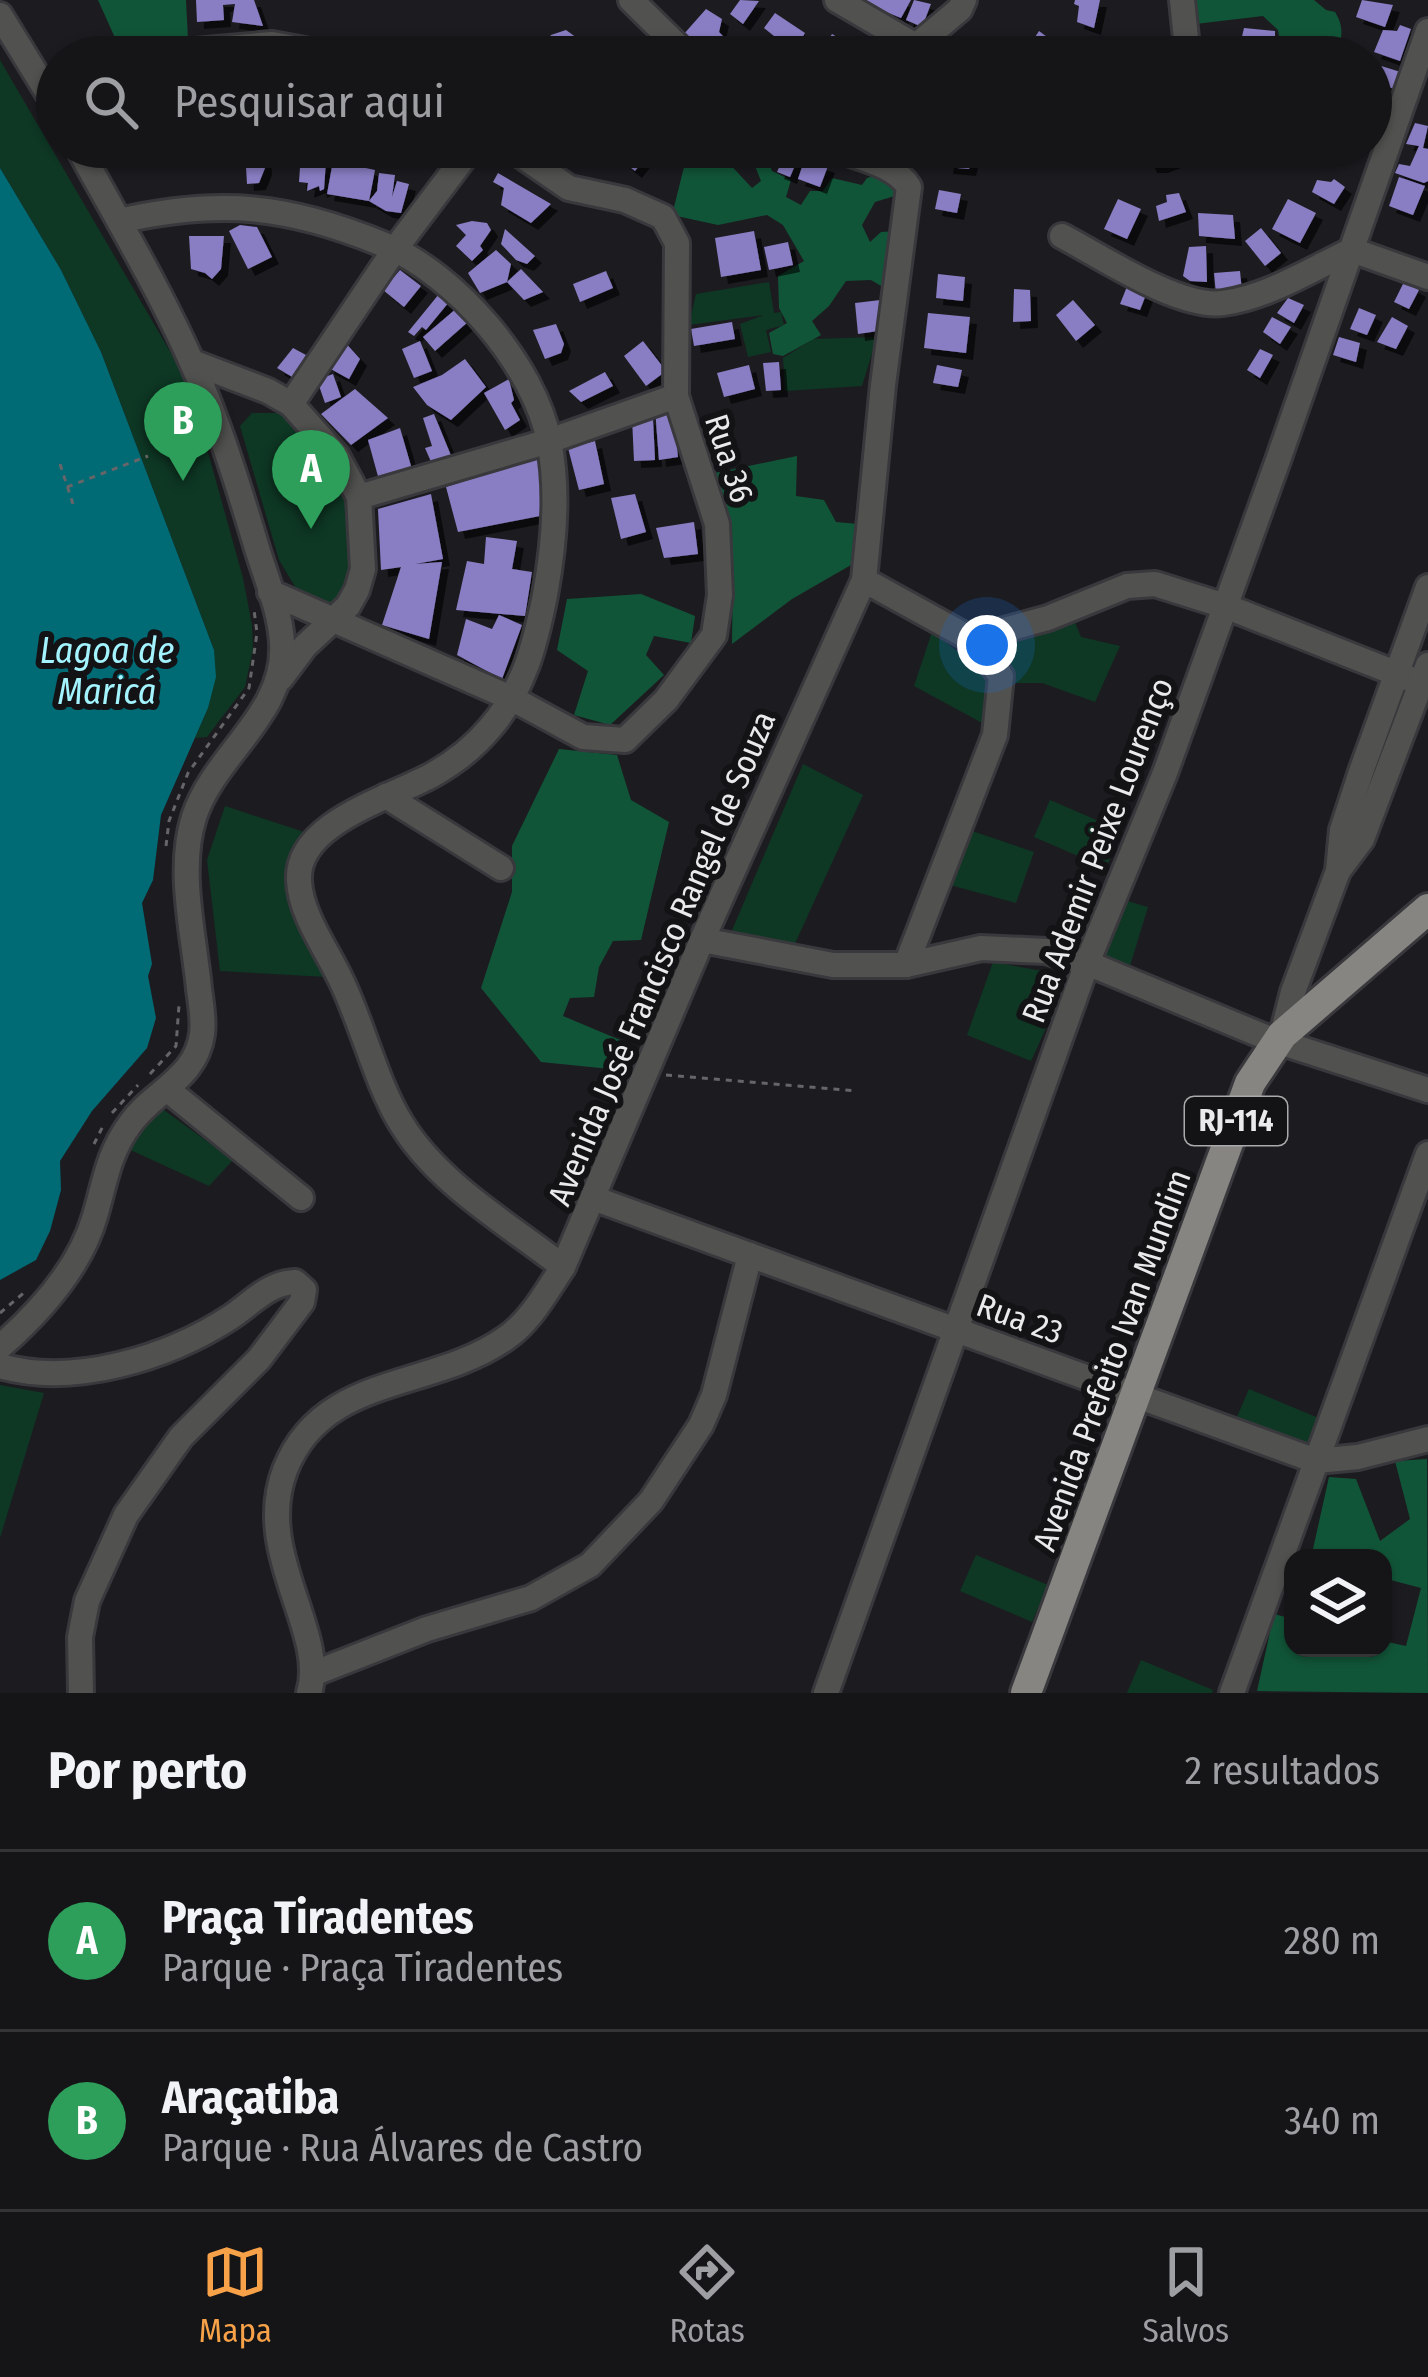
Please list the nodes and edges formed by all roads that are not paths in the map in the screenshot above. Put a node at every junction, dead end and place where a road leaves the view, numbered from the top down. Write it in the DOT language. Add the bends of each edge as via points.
graph roads {
  1 [pos="631,0"];
  2 [pos="837,0"];
  3 [pos="964,0"];
  4 [pos="1183,0"];
  5 [pos="0,15"];
  6 [pos="1428,31"];
  7 [pos="668,36"];
  8 [pos="895,36"];
  9 [pos="934,36"];
  10 [pos="1186,36"];
  11 [pos="36,61"];
  12 [pos="1392,135"];
  13 [pos="90,168"];
  14 [pos="456,168"];
  15 [pos="539,168"];
  16 [pos="887,168"];
  17 [pos="1380,168"];
  18 [pos="119,221"];
  19 [pos="1062,236"];
  20 [pos="394,249"];
  21 [pos="1352,250"];
  22 [pos="1428,277"];
  23 [pos="192,362"];
  24 [pos="268,391"];
  25 [pos="676,396"];
  26 [pos="291,404"];
  27 [pos="217,426"];
  28 [pos="549,441"];
  29 [pos="359,497"];
  30 [pos="864,580"];
  31 [pos="1428,587"];
  32 [pos="262,601"];
  33 [pos="1225,606"];
  34 [pos="334,622"];
  35 [pos="971,639"];
  36 [pos="1414,678"];
  37 [pos="277,686"];
  38 [pos="513,699"];
  39 [pos="386,796"];
  40 [pos="501,868"];
  41 [pos="1428,909"];
  42 [pos="702,940"];
  43 [pos="1306,953"];
  44 [pos="1088,963"];
  45 [pos="906,965"];
  46 [pos="1334,991"];
  47 [pos="1279,1038"];
  48 [pos="168,1090"];
  49 [pos="1428,1090"];
  50 [pos="1428,1154"];
  51 [pos="301,1198"];
  52 [pos="593,1198"];
  53 [pos="750,1255"];
  54 [pos="563,1267"];
  55 [pos="955,1329"];
  56 [pos="0,1347"];
  57 [pos="0,1366"];
  58 [pos="1138,1396"];
  59 [pos="1428,1438"];
  60 [pos="1316,1461"];
  61 [pos="312,1683"];
  62 [pos="81,1693"];
  63 [pos="826,1693"];
  64 [pos="1027,1693"];
  65 [pos="1232,1693"];
  1 -- 7 [label="street"];
  2 -- 8 [label="street"];
  3 -- 9 [label="street"];
  4 -- 10 [label="street"];
  5 -- 11 [label="street"];
  6 -- 12 [label="street, Rua Ademir Peixe Lourenço"];
  13 -- 18 [label="street"];
  14 -- 20 [label="street"];
  15 -- 25 [label="street, Rua 36" via="569,188 645,206 671,228 678,259"];
  16 -- 30 [label="street, Avenida José Francisco Rangel de Souza" via="909,187"];
  17 -- 21 [label="street, Rua Ademir Peixe Lourenço"];
  18 -- 20 [label="street" via="246,207 302,214"];
  18 -- 23 [label="street"];
  19 -- 21 [label="street" via="1206,303 1262,292"];
  20 -- 26 [label="street"];
  20 -- 28 [label="street" via="479,315 534,399"];
  21 -- 22 [label="street"];
  21 -- 33 [label="street, Rua Ademir Peixe Lourenço"];
  23 -- 24 [label="street"];
  23 -- 27 [label="street"];
  24 -- 26 [label="street"];
  24 -- 27 [label="street" via="238,397"];
  25 -- 28 [label="street"];
  25 -- 38 [label="street, Rua 36" via="717,524 713,635 626,740 583,737"];
  26 -- 29 [label="street" via="338,456"];
  27 -- 32 [label="street"];
  28 -- 29 [label="street"];
  28 -- 38 [label="street" via="550,570"];
  29 -- 34 [label="street" via="363,569"];
  30 -- 35 [label="street"];
  30 -- 42 [label="street, Avenida José Francisco Rangel de Souza"];
  31 -- 36 [label="street"];
  32 -- 34 [label="street, Rua 36"];
  32 -- 37 [label="street" via="283,646"];
  33 -- 35 [label="street" via="1156,584 1126,586"];
  33 -- 36 [label="street"];
  33 -- 44 [label="street, Rua Ademir Peixe Lourenço"];
  34 -- 37 [label="street"];
  34 -- 38 [label="street, Rua 36"];
  35 -- 45 [label="street" via="1001,676 995,735"];
  36 -- 43 [label="street" via="1362,839 1338,871"];
  37 -- 48 [label="street" via="214,774 190,832 203,1030 192,1063"];
  38 -- 39 [label="street" via="449,765"];
  39 -- 40 [label="street"];
  39 -- 54 [label="street" via="313,841 300,867 301,897 398,1119 424,1155"];
  41 -- 46 [label="main road, Avenida Prefeito Ivan Mundim / RJ-114"];
  42 -- 45 [label="street" via="833,964"];
  42 -- 52 [label="street, Avenida José Francisco Rangel de Souza"];
  43 -- 46 [label="street"];
  43 -- 47 [label="street"];
  44 -- 45 [label="street" via="1017,947"];
  44 -- 47 [label="street"];
  44 -- 55 [label="street, Rua Ademir Peixe Lourenço"];
  46 -- 47 [label="main road, Avenida Prefeito Ivan Mundim / RJ-114"];
  47 -- 49 [label="street"];
  47 -- 58 [label="main road, Avenida Prefeito Ivan Mundim / RJ-114" via="1250,1083"];
  48 -- 51 [label="street"];
  48 -- 56 [label="street" via="112,1150 95,1218 66,1276"];
  50 -- 60 [label="street"];
  52 -- 53 [label="street, Rua 23"];
  52 -- 54 [label="street, Avenida José Francisco Rangel de Souza"];
  53 -- 55 [label="street, Rua 23"];
  53 -- 61 [label="street" via="701,1425 651,1501 590,1565 531,1598 427,1629"];
  54 -- 61 [label="street, Avenida José Francisco Rangel de Souza" via="509,1336 469,1360 347,1400 317,1418 297,1446 277,1505 281,1558"];
  55 -- 58 [label="street, Rua 23"];
  55 -- 63 [label="street, Rua Ademir Peixe Lourenço"];
  57 -- 62 [label="street" via="119,1365 199,1335 273,1286 301,1285 304,1296 259,1359 181,1437 127,1516 87,1601"];
  58 -- 60 [label="street, Rua 23"];
  58 -- 64 [label="main road, Avenida Prefeito Ivan Mundim / RJ-114"];
  59 -- 60 [label="street, Rua 23"];
  60 -- 65 [label="street"];
}
